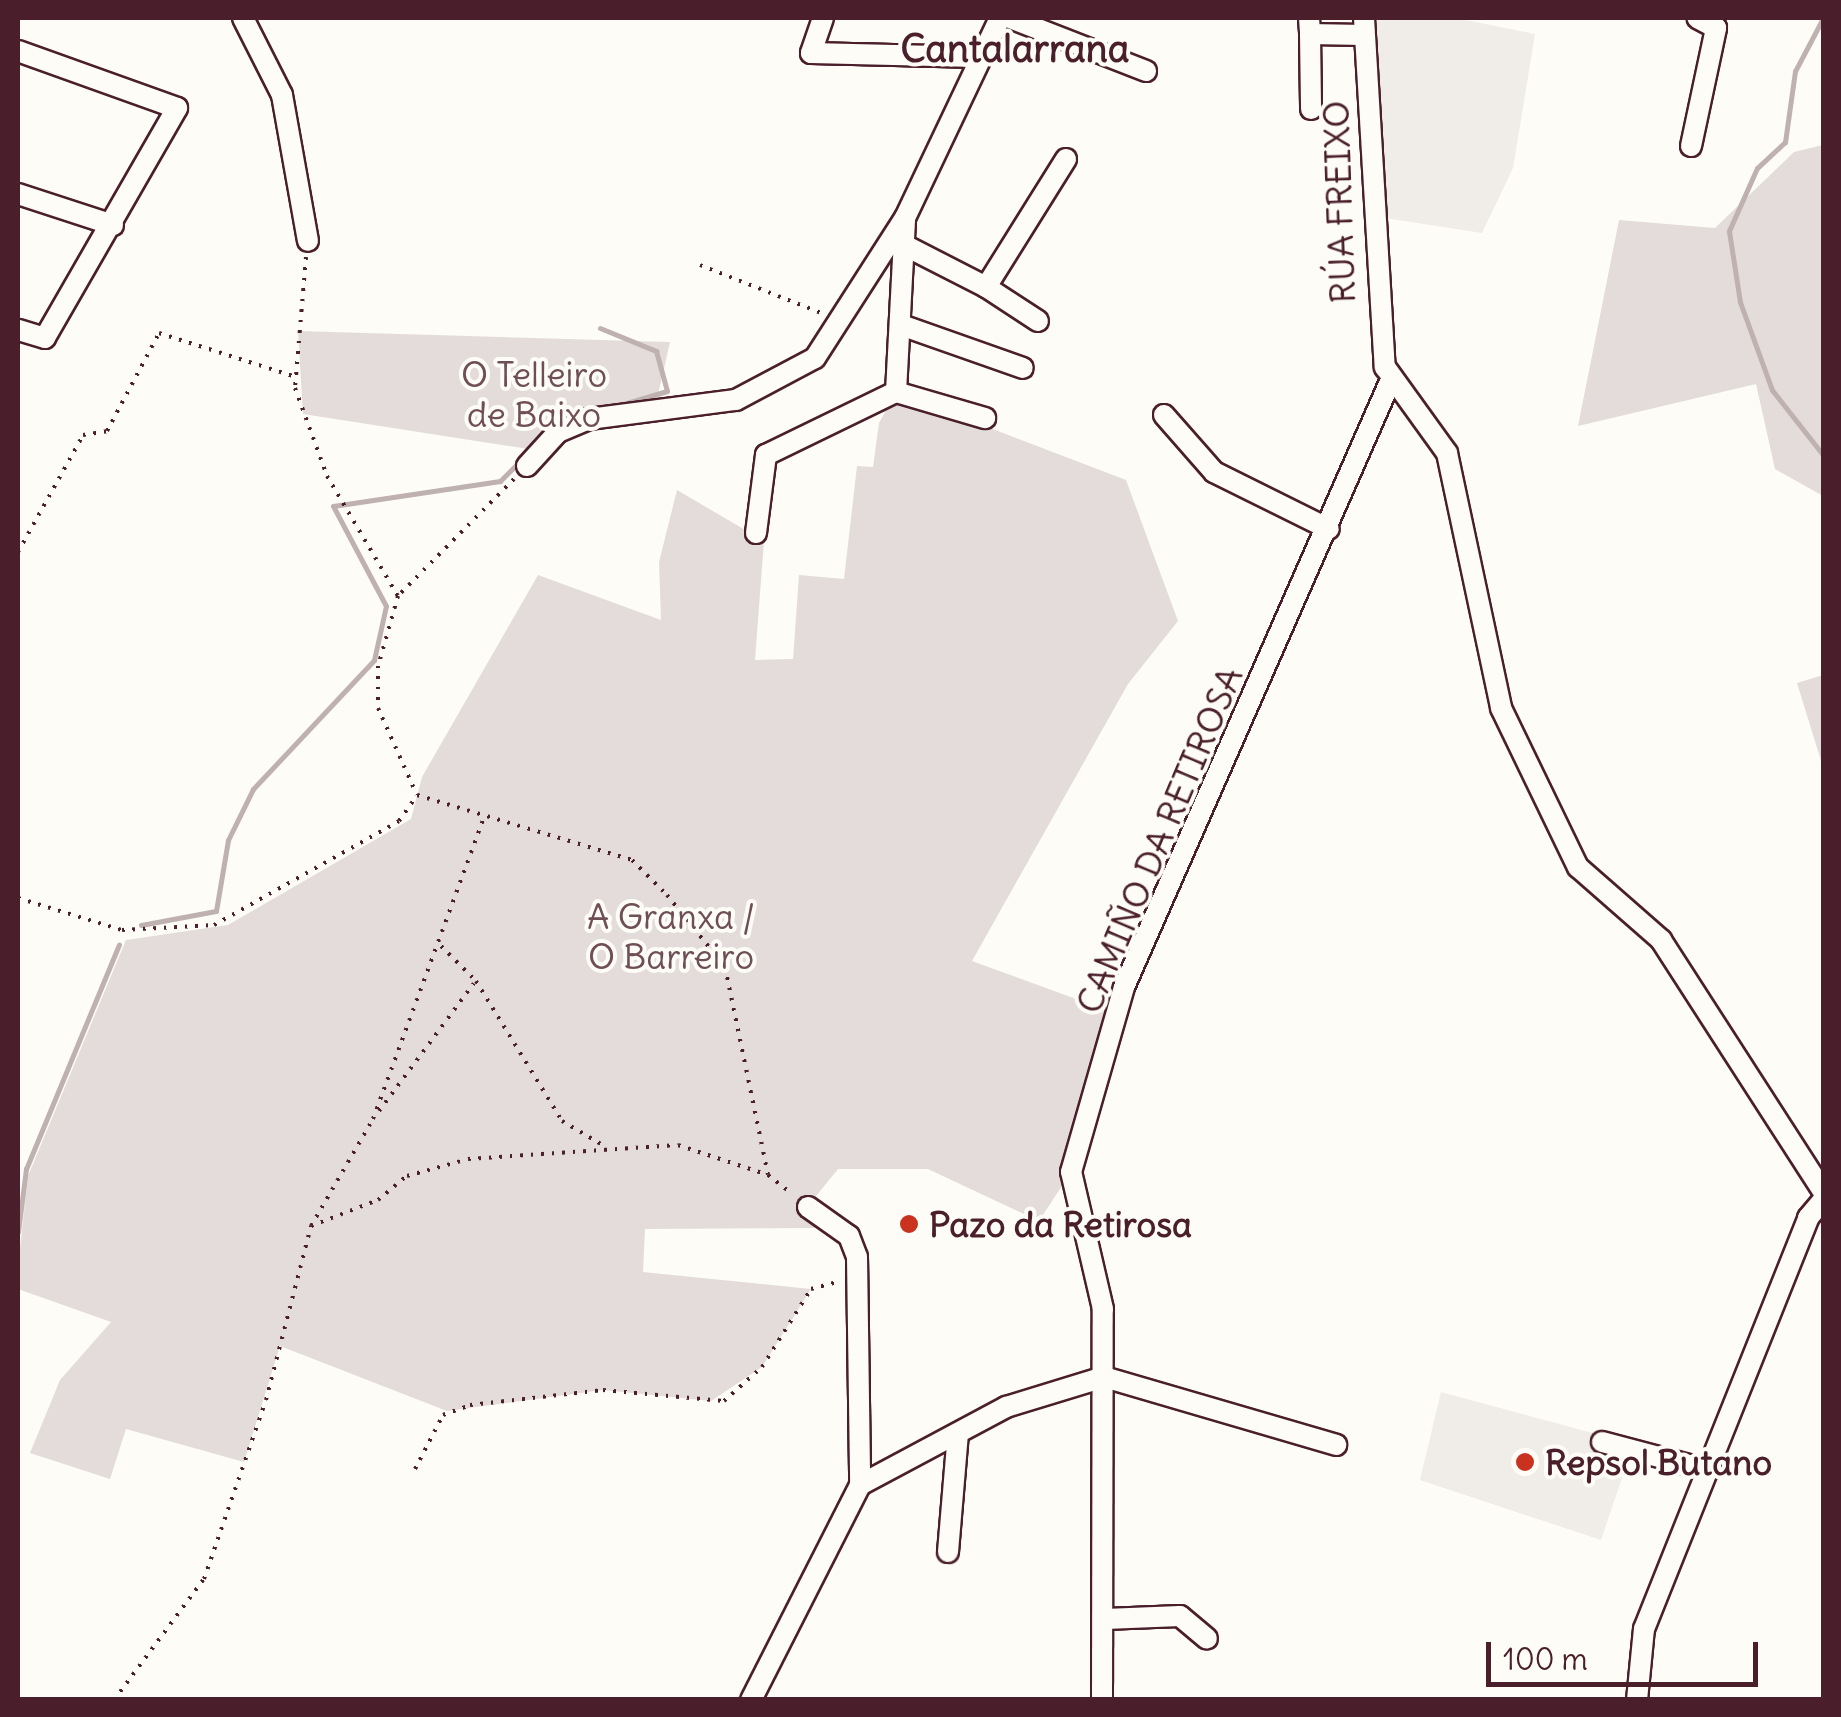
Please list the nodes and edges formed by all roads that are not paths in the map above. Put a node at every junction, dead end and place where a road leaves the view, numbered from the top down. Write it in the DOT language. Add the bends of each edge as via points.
graph roads {
  1 [pos="243,18"];
  2 [pos="823,18"];
  3 [pos="1000,18"];
  4 [pos="1010,18"];
  5 [pos="1697,18"];
  6 [pos="1309,26"];
  7 [pos="1364,26"];
  8 [pos="18,51"];
  9 [pos="977,58"];
  10 [pos="1146,71"];
  11 [pos="1310,109"];
  12 [pos="1691,146"];
  13 [pos="1066,159"];
  14 [pos="18,194"];
  15 [pos="905,218"];
  16 [pos="113,225"];
  17 [pos="308,242"];
  18 [pos="904,245"];
  19 [pos="986,287"];
  20 [pos="1038,321"];
  21 [pos="902,326"];
  22 [pos="18,330"];
  23 [pos="1023,368"];
  24 [pos="1390,382"];
  25 [pos="896,392"];
  26 [pos="1164,416"];
  27 [pos="986,418"];
  28 [pos="527,466"];
  29 [pos="1329,529"];
  30 [pos="756,533"];
  31 [pos="1824,1196"];
  32 [pos="808,1206"];
  33 [pos="1104,1377"];
  34 [pos="958,1433"];
  35 [pos="1602,1442"];
  36 [pos="1336,1444"];
  37 [pos="1708,1470"];
  38 [pos="860,1485"];
  39 [pos="948,1552"];
  40 [pos="1106,1620"];
  41 [pos="1207,1639"];
  42 [pos="751,1700"];
  43 [pos="1102,1700"];
  44 [pos="1637,1700"];
  1 -- 17 [label="street" via="282,95"];
  2 -- 9 [label="street" via="811,54"];
  3 -- 9 [label="street"];
  4 -- 10 [label="street"];
  5 -- 12 [label="street" via="1716,28"];
  6 -- 7 [label="street"];
  6 -- 11 [label="street"];
  7 -- 24 [label="street, RÚA FREIXO" via="1376,318"];
  8 -- 16 [label="street" via="178,108"];
  9 -- 15 [label="street"];
  13 -- 19 [label="street"];
  14 -- 16 [label="street"];
  15 -- 18 [label="street"];
  15 -- 28 [label="street" via="844,322 814,358 760,392 589,419 558,432"];
  16 -- 22 [label="street" via="45,338"];
  18 -- 19 [label="street"];
  18 -- 21 [label="street"];
  19 -- 20 [label="street"];
  21 -- 23 [label="street"];
  21 -- 25 [label="street"];
  24 -- 29 [label="street, CAMIÑO DA RETIROSA"];
  24 -- 31 [label="street" via="1447,453 1501,708 1578,867 1661,940"];
  25 -- 27 [label="street"];
  25 -- 30 [label="street" via="766,455"];
  26 -- 29 [label="street" via="1214,472"];
  29 -- 33 [label="street, CAMIÑO DA RETIROSA" via="1124,987 1071,1172 1102,1309"];
  31 -- 37 [label="street"];
  32 -- 38 [label="street" via="850,1236 862,1283"];
  33 -- 34 [label="street"];
  33 -- 36 [label="street"];
  33 -- 40 [label="street, CAMIÑO DA RETIROSA"];
  34 -- 38 [label="street"];
  34 -- 39 [label="street"];
  35 -- 37 [label="street"];
  37 -- 44 [label="street" via="1644,1629"];
  38 -- 42 [label="street"];
  40 -- 41 [label="street" via="1180,1616"];
  40 -- 43 [label="street, CAMIÑO DA RETIROSA"];
}
